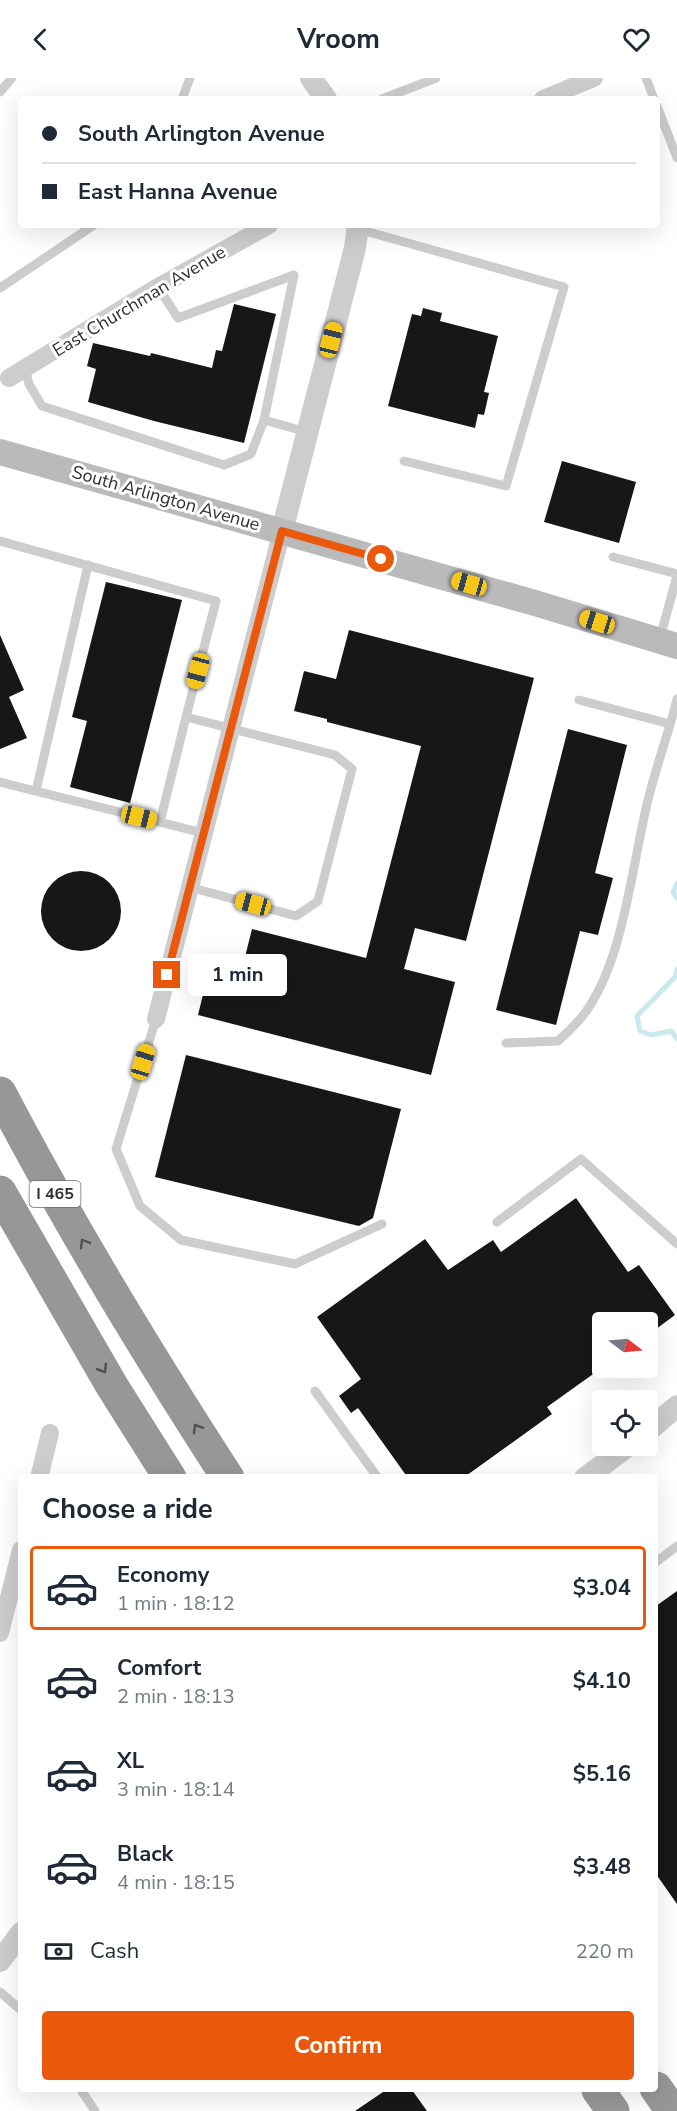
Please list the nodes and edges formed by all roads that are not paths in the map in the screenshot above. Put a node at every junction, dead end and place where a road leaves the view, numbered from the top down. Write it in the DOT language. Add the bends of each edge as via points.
graph roads {
  1 [pos="12,78"];
  2 [pos="190,78"];
  3 [pos="311,78"];
  4 [pos="436,78"];
  5 [pos="594,78"];
  6 [pos="646,78"];
  7 [pos="566,83"];
  8 [pos="0,92"];
  9 [pos="183,96"];
  10 [pos="324,96"];
  11 [pos="390,96"];
  12 [pos="547,96"];
  13 [pos="653,96"];
  14 [pos="660,114"];
  15 [pos="677,158"];
  16 [pos="90,228"];
  17 [pos="263,228"];
  18 [pos="358,228"];
  19 [pos="361,228"];
  20 [pos="158,287"];
  21 [pos="0,288"];
  22 [pos="17,374"];
  23 [pos="264,420"];
  24 [pos="308,432"];
  25 [pos="0,452"];
  26 [pos="404,461"];
  27 [pos="282,531"];
  28 [pos="0,541"];
  29 [pos="613,557"];
  30 [pos="88,565"];
  31 [pos="677,575"];
  32 [pos="668,643"];
  33 [pos="677,699"];
  34 [pos="579,700"];
  35 [pos="186,717"];
  36 [pos="670,723"];
  37 [pos="231,728"];
  38 [pos="0,782"];
  39 [pos="36,791"];
  40 [pos="160,822"];
  41 [pos="204,833"];
  42 [pos="189,887"];
  43 [pos="156,1019"];
  44 [pos="506,1043"];
  45 [pos="0,1093"];
  46 [pos="0,1192"];
  47 [pos="497,1222"];
  48 [pos="382,1224"];
  49 [pos="677,1244"];
  50 [pos="315,1391"];
  51 [pos="677,1406"];
  52 [pos="658,1422"];
  53 [pos="50,1433"];
  54 [pos="615,1456"];
  55 [pos="40,1474"];
  56 [pos="167,1474"];
  57 [pos="226,1474"];
  58 [pos="375,1474"];
  59 [pos="590,1474"];
  60 [pos="677,1546"];
  61 [pos="658,1560"];
  62 [pos="18,1573"];
  63 [pos="0,1633"];
  64 [pos="18,1937"];
  65 [pos="0,1961"];
  66 [pos="0,1992"];
  67 [pos="18,2007"];
  68 [pos="658,2091"];
  69 [pos="82,2092"];
  70 [pos="599,2092"];
  71 [pos="96,2111"];
  72 [pos="613,2111"];
  73 [pos="672,2111"];
  1 -- 8 [label="lane"];
  2 -- 9 [label="lane"];
  3 -- 10 [label="street"];
  4 -- 11 [label="lane"];
  5 -- 7 [label="street"];
  6 -- 13 [label="lane"];
  7 -- 12 [label="street"];
  14 -- 15 [label="lane"];
  16 -- 21 [label="lane"];
  17 -- 20 [label="street, East Churchman Avenue"];
  18 -- 24 [label="street"];
  19 -- 26 [label="lane" via="564,287 506,486"];
  20 -- 22 [label="street, East Churchman Avenue"];
  20 -- 23 [label="lane" via="178,318 294,275"];
  22 -- 23 [label="lane" via="29,384 42,406 224,465 251,454"];
  23 -- 24 [label="lane"];
  24 -- 27 [label="street"];
  25 -- 27 [label="main road, South Arlington Avenue"];
  27 -- 32 [label="main road, South Arlington Avenue"];
  27 -- 37 [label="street"];
  28 -- 30 [label="lane"];
  29 -- 31 [label="lane"];
  30 -- 35 [label="lane" via="216,601"];
  30 -- 39 [label="lane"];
  31 -- 32 [label="lane"];
  33 -- 36 [label="lane"];
  34 -- 36 [label="lane"];
  35 -- 37 [label="lane"];
  35 -- 40 [label="lane"];
  36 -- 44 [label="lane" via="616,944 601,985 582,1017 558,1041"];
  37 -- 41 [label="street"];
  37 -- 42 [label="lane" via="335,755 352,769 318,900 296,916"];
  38 -- 39 [label="lane"];
  39 -- 40 [label="lane"];
  40 -- 41 [label="lane"];
  41 -- 42 [label="street"];
  42 -- 43 [label="street"];
  43 -- 48 [label="lane" via="116,1149 140,1206 181,1240 295,1264"];
  57 -- 45 [label="highway, I 465, one-way" via="61,1204"];
  46 -- 56 [label="highway, I 465, one-way"];
  47 -- 49 [label="lane" via="581,1159"];
  50 -- 58 [label="lane"];
  51 -- 52 [label="street"];
  53 -- 55 [label="street"];
  54 -- 59 [label="street"];
  60 -- 61 [label="lane"];
  62 -- 63 [label="street"];
  64 -- 65 [label="street"];
  66 -- 67 [label="lane"];
  68 -- 73 [label="highway"];
  69 -- 71 [label="lane"];
  70 -- 72 [label="highway"];
}
